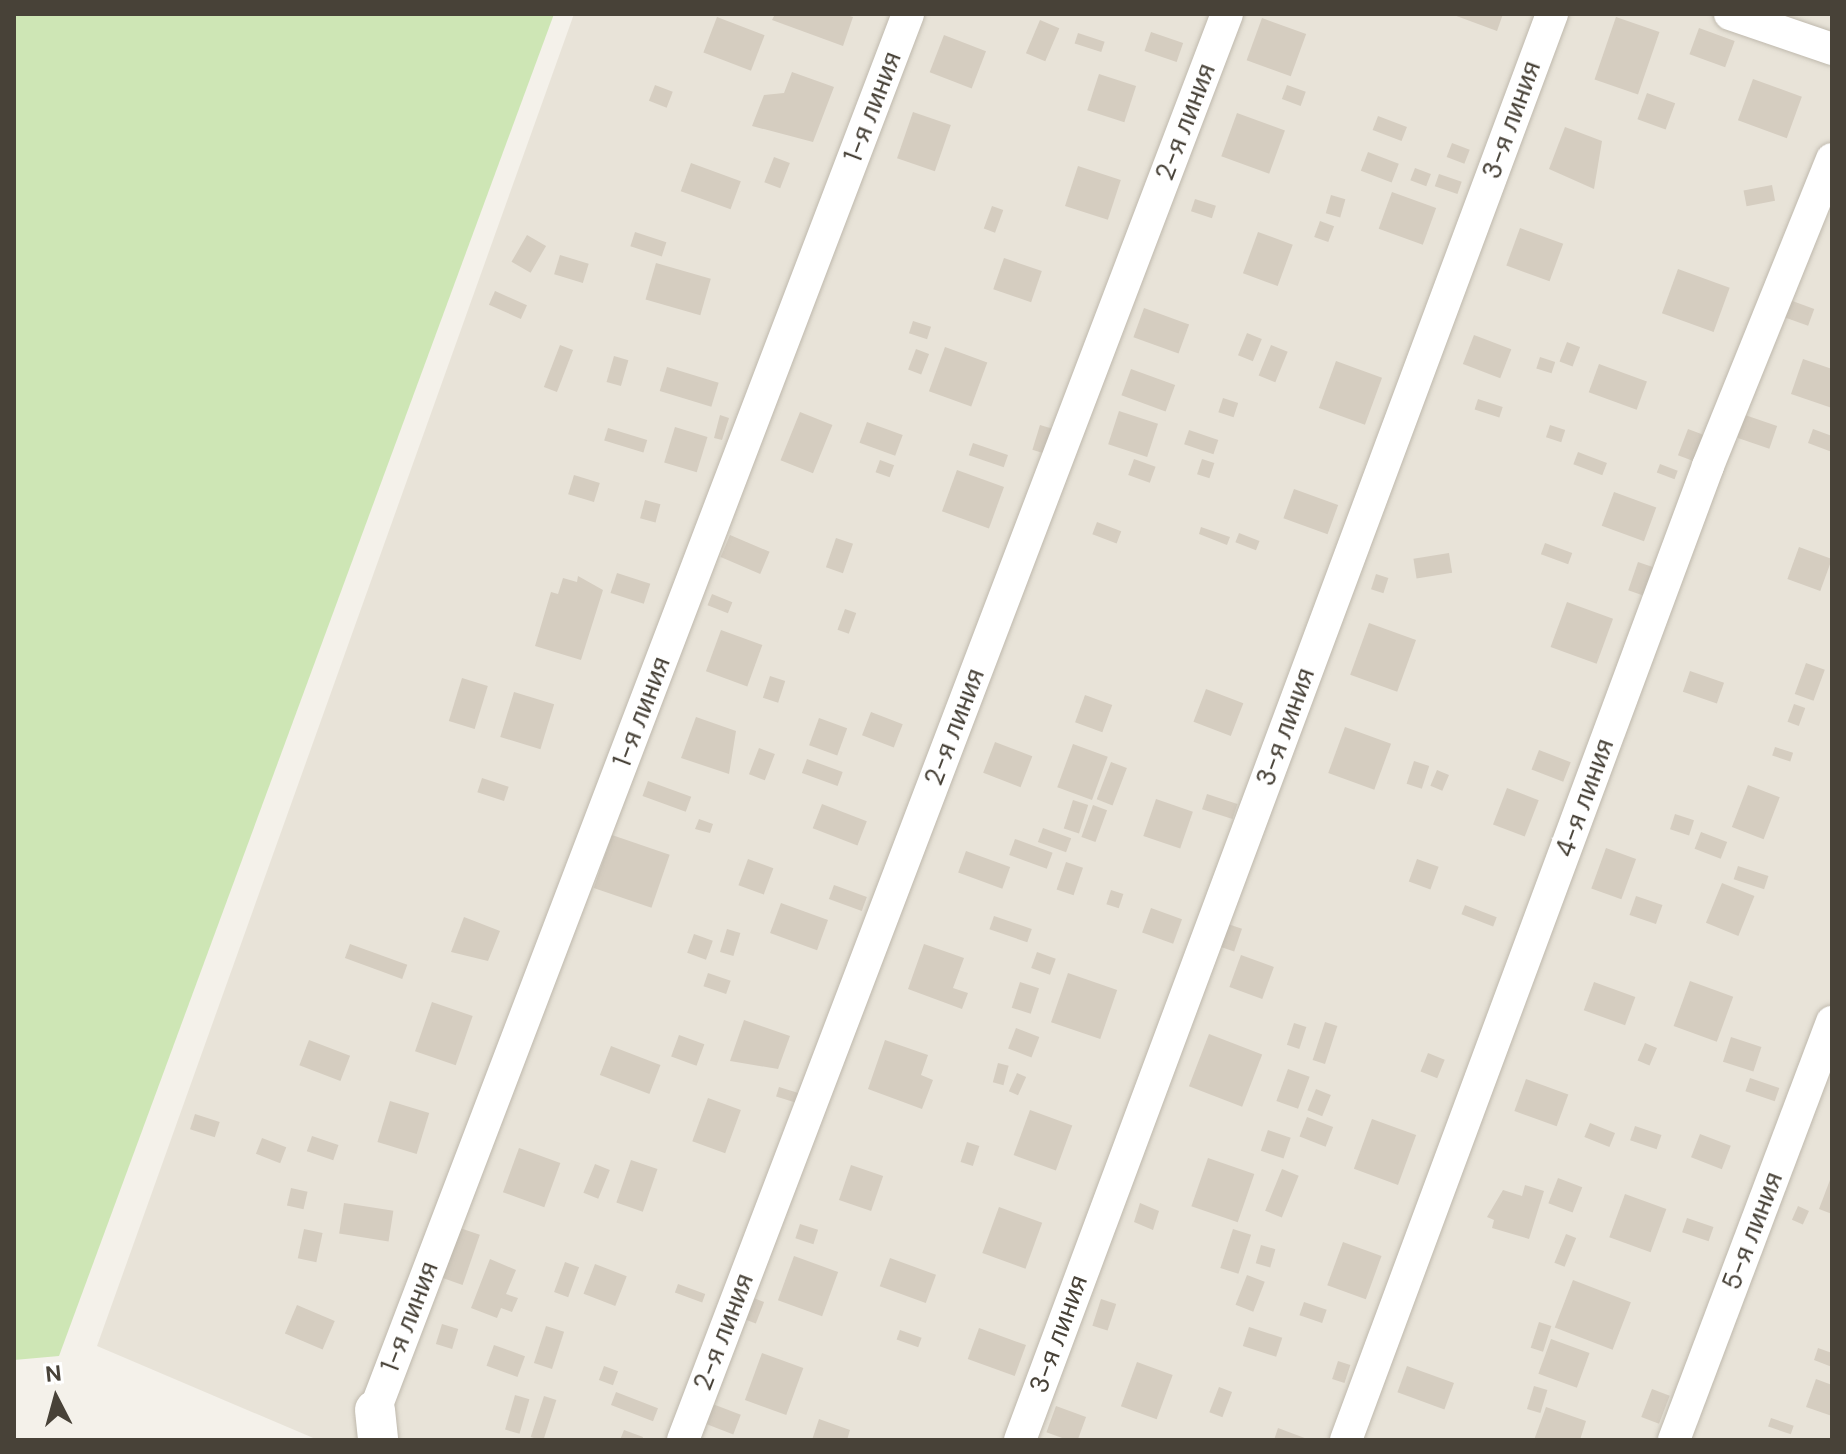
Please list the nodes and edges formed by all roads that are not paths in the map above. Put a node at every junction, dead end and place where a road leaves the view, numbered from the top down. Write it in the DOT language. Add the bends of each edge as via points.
graph roads {
  1 [pos="908,14"];
  2 [pos="1227,14"];
  3 [pos="1552,14"];
  4 [pos="1730,14"];
  5 [pos="1832,49"];
  6 [pos="1832,159"];
  7 [pos="1832,1022"];
  8 [pos="376,1425"];
  9 [pos="683,1440"];
  10 [pos="1020,1440"];
  11 [pos="1346,1440"];
  12 [pos="1674,1440"];
  1 -- 8 [label="street, 1-я линия"];
  2 -- 9 [label="street, 2-я линия"];
  3 -- 10 [label="street, 3-я линия"];
  4 -- 5 [label="street"];
  6 -- 11 [label="street, 4-я линия" via="1708,466"];
  7 -- 12 [label="street, 5-я линия"];
}
